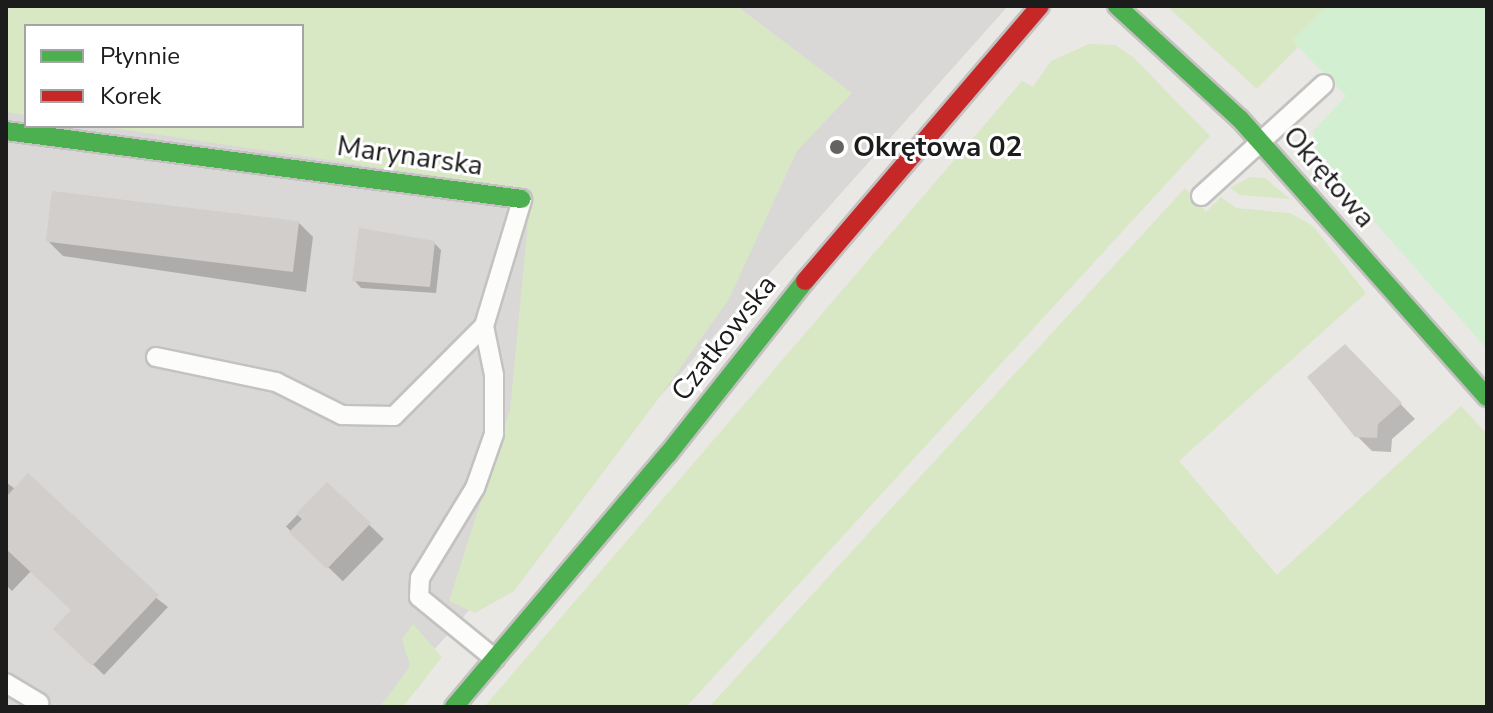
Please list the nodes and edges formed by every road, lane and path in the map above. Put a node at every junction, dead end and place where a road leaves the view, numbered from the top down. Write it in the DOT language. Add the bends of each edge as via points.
graph roads {
  1 [pos="1040,6"];
  2 [pos="1117,6"];
  3 [pos="1324,84"];
  4 [pos="6,131"];
  5 [pos="1261,141"];
  6 [pos="1201,196"];
  7 [pos="522,199"];
  8 [pos="484,326"];
  9 [pos="156,357"];
  10 [pos="1487,397"];
  11 [pos="495,659"];
  12 [pos="6,683"];
  13 [pos="39,703"];
  14 [pos="454,707"];
  1 -- 11 [label="street, Czatkowska" via="782,308 668,454"];
  2 -- 5 [label="street, Okrętowa"];
  3 -- 5 [label="lane"];
  4 -- 7 [label="street, Marynarska"];
  5 -- 6 [label="lane"];
  5 -- 10 [label="street, Okrętowa"];
  7 -- 8 [label="lane"];
  8 -- 9 [label="lane" via="394,416 342,415 276,382"];
  8 -- 11 [label="lane" via="494,375 494,434 475,488 420,578 419,597"];
  11 -- 14 [label="street, Czatkowska"];
  12 -- 13 [label="lane"];
}
